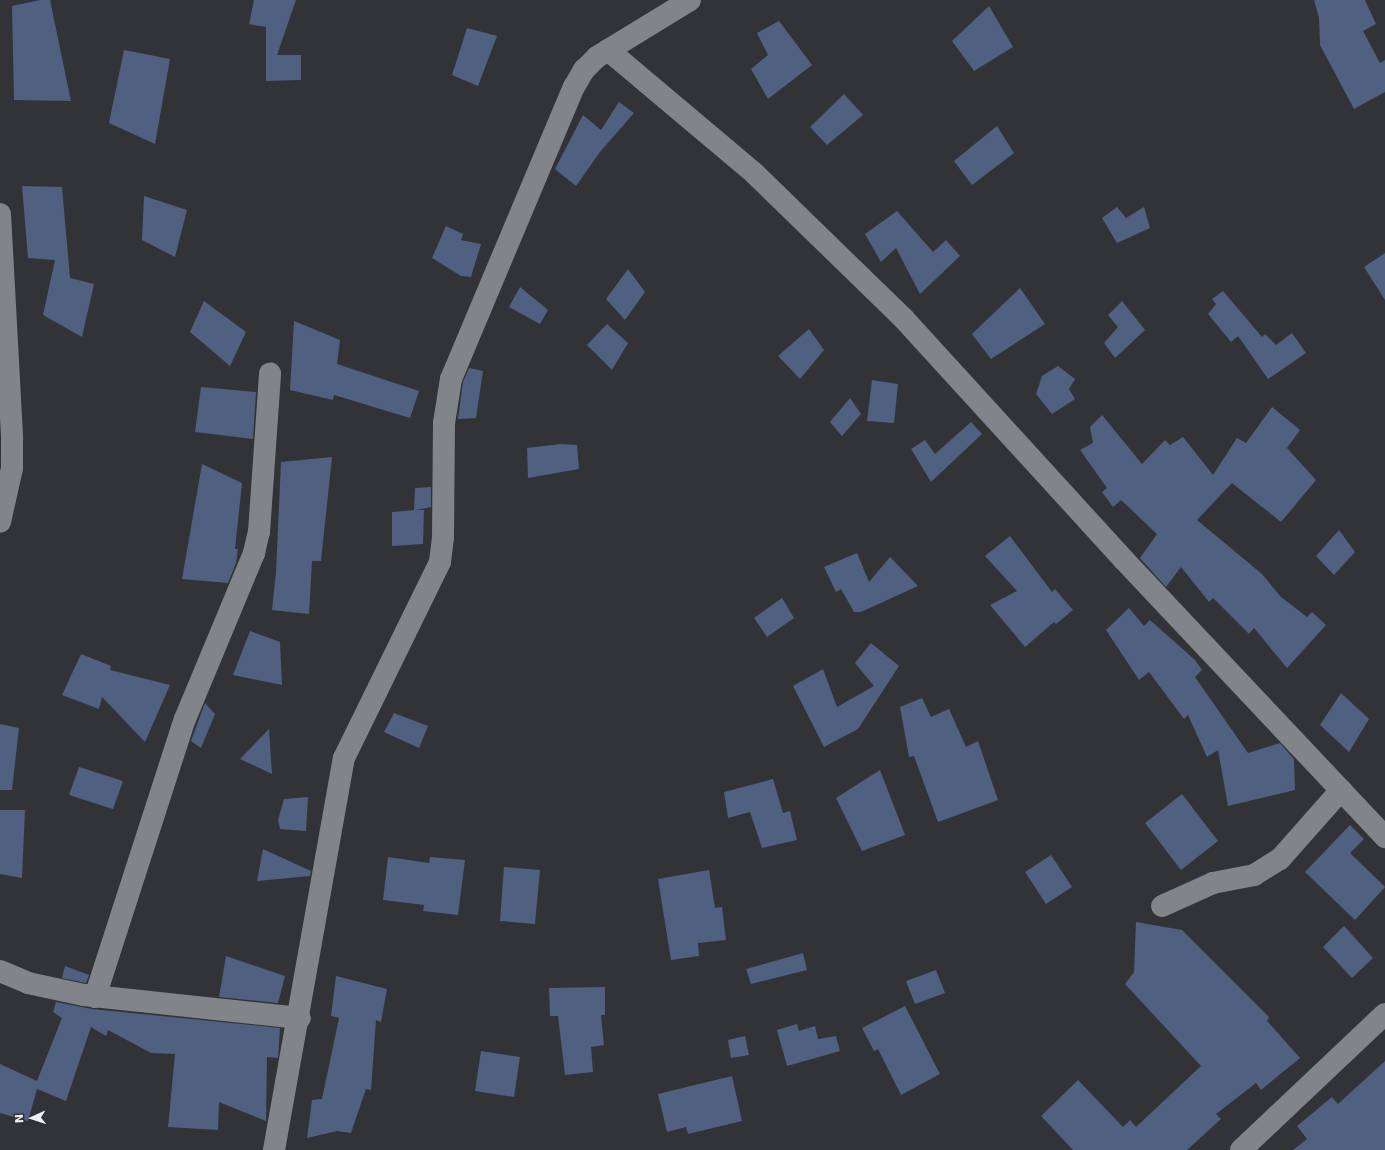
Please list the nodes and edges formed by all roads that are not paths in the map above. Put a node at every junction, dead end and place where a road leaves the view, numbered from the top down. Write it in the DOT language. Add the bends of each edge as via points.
graph roads {
  1 [pos="690,0"];
  2 [pos="608,50"];
  3 [pos="0,214"];
  4 [pos="270,373"];
  5 [pos="0,522"];
  6 [pos="1341,790"];
  7 [pos="1385,837"];
  8 [pos="1162,906"];
  9 [pos="1,975"];
  10 [pos="95,996"];
  11 [pos="1385,1014"];
  12 [pos="300,1018"];
  13 [pos="274,1150"];
  14 [pos="1241,1150"];
  1 -- 2 [label="street"];
  2 -- 6 [label="street" via="755,174 893,308 1124,560"];
  2 -- 12 [label="street" via="584,70 574,87 451,380 444,423 443,537 440,562 344,758"];
  3 -- 5 [label="street" via="12,439 12,468"];
  4 -- 10 [label="street" via="259,532 254,553 185,719"];
  6 -- 7 [label="street"];
  6 -- 8 [label="street" via="1280,859 1254,875 1213,883"];
  9 -- 10 [label="street" via="55,990"];
  10 -- 12 [label="street"];
  11 -- 14 [label="street"];
  12 -- 13 [label="street"];
}
